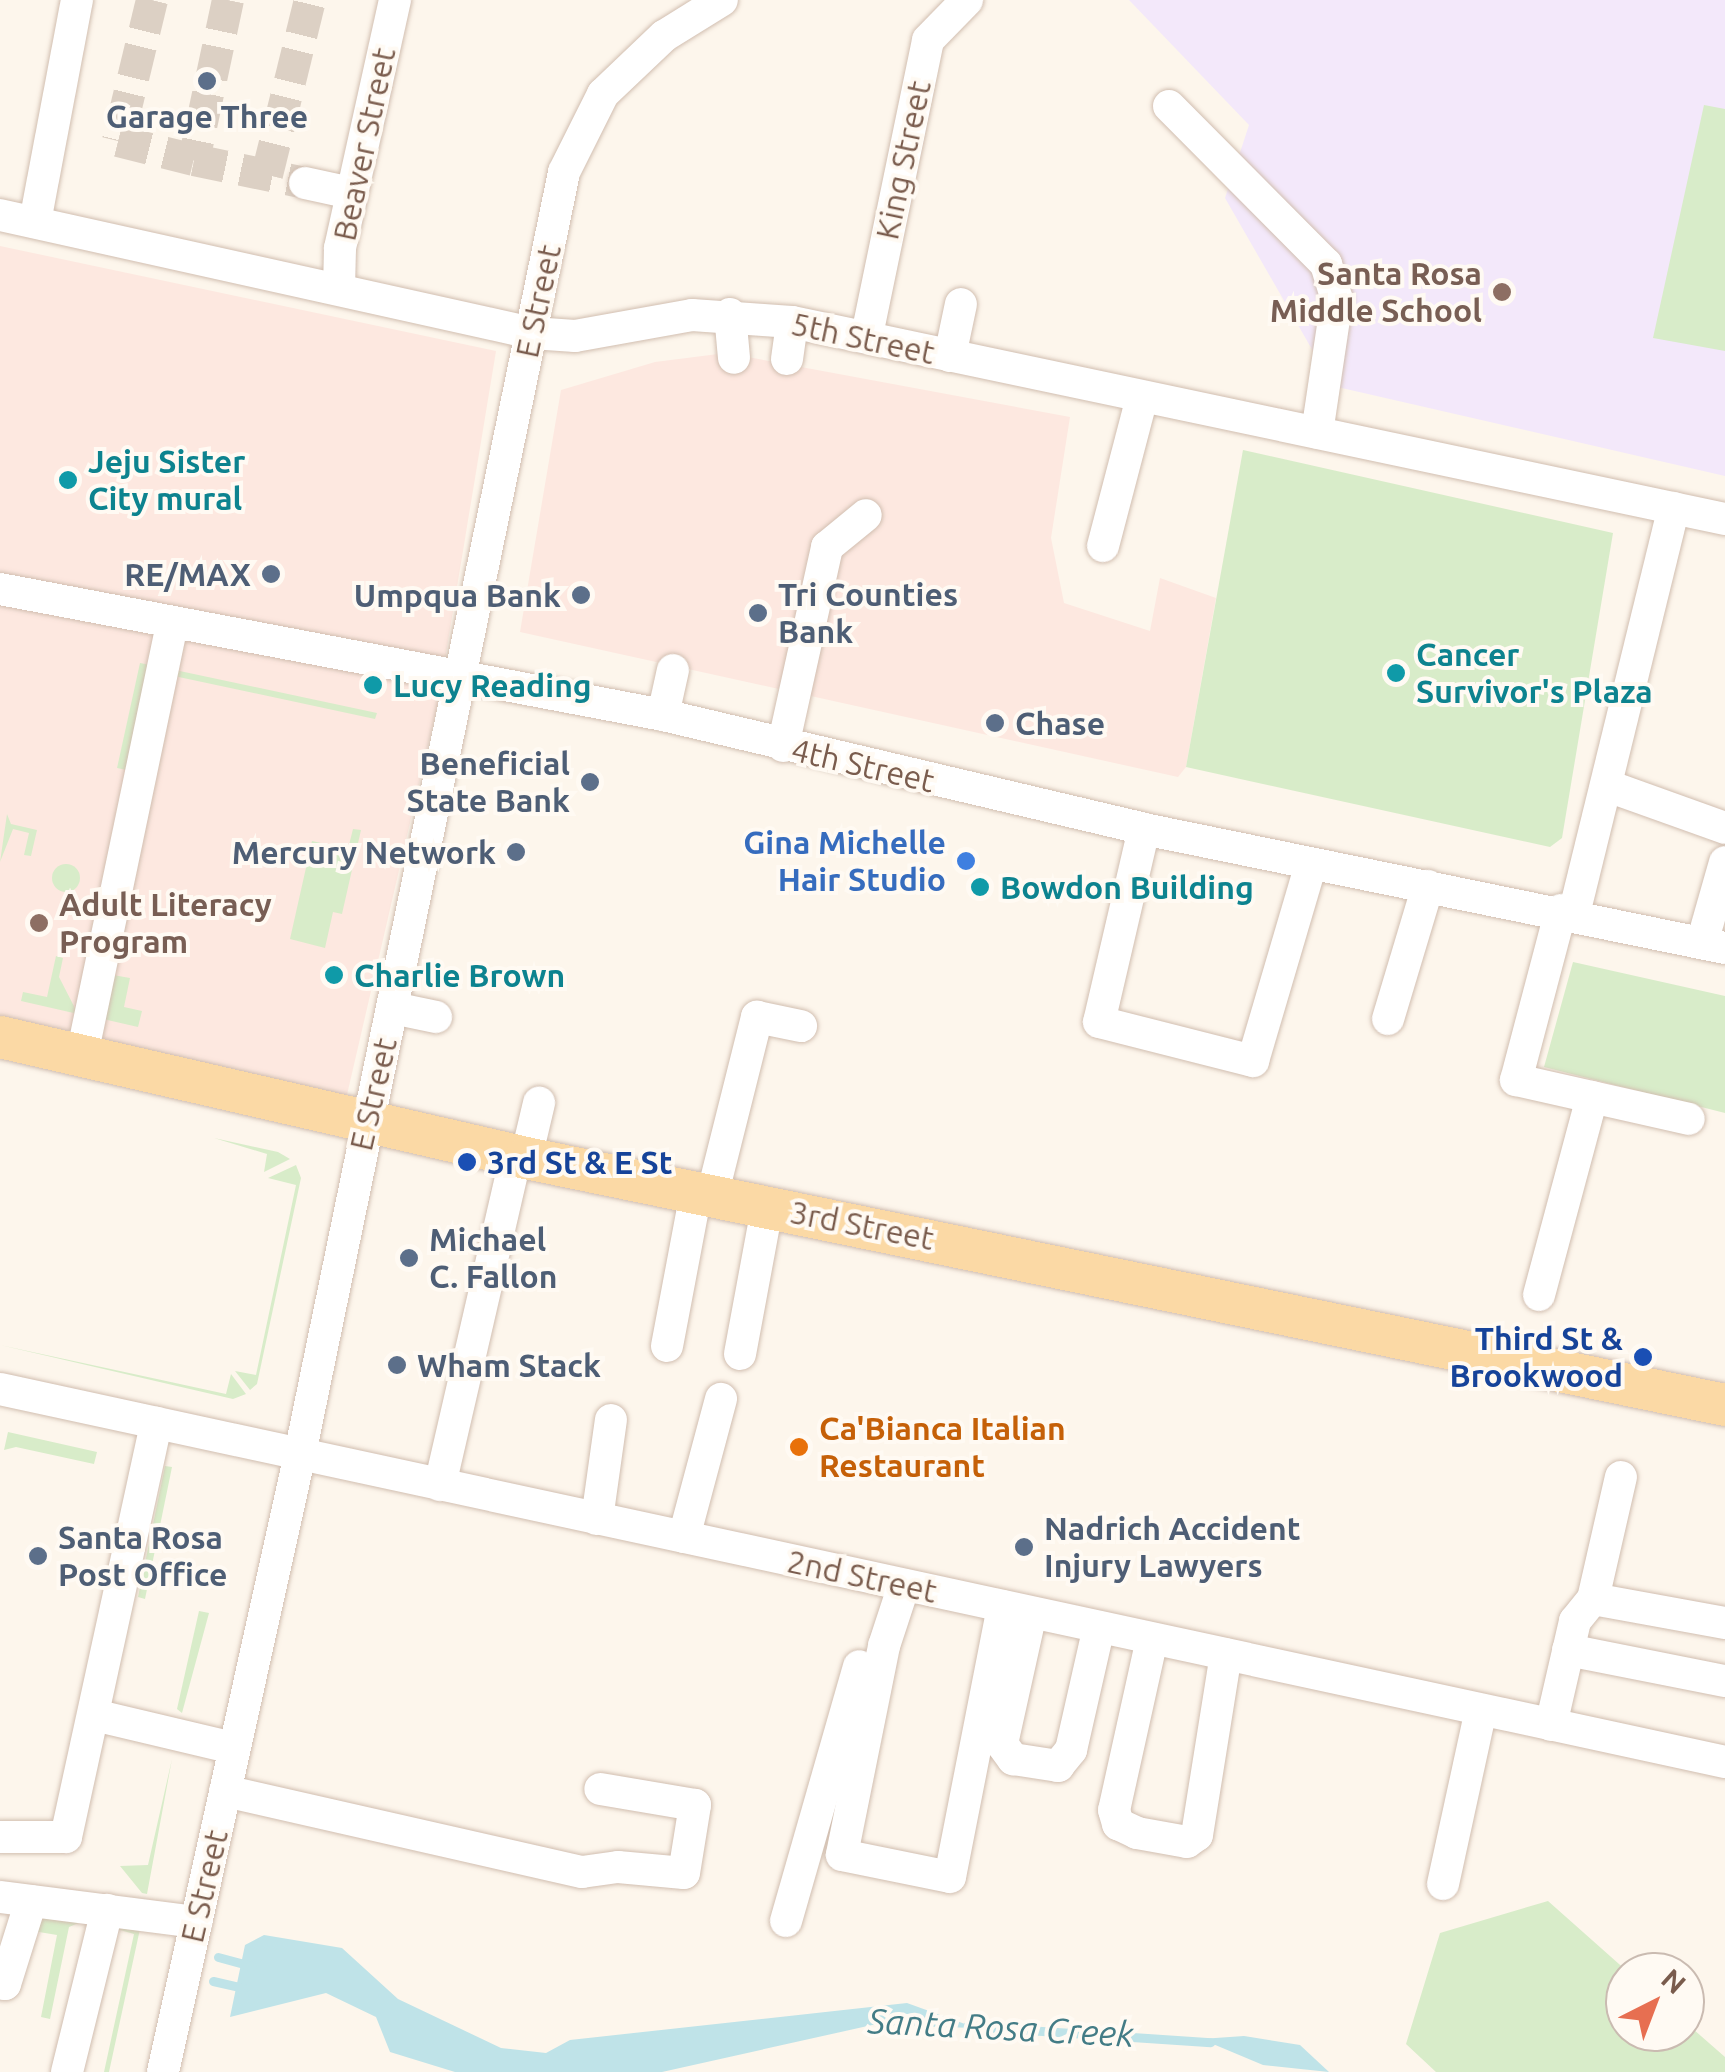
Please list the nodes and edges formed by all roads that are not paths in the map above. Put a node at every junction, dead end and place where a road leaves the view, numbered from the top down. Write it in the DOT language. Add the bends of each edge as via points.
graph roads {
  1 [pos="77,0"];
  2 [pos="395,0"];
  3 [pos="967,0"];
  4 [pos="715,2"];
  5 [pos="1169,106"];
  6 [pos="305,184"];
  7 [pos="351,193"];
  8 [pos="0,215"];
  9 [pos="34,222"];
  10 [pos="339,289"];
  11 [pos="961,304"];
  12 [pos="730,314"];
  13 [pos="792,322"];
  14 [pos="532,333"];
  15 [pos="887,350"];
  16 [pos="734,358"];
  17 [pos="787,360"];
  18 [pos="966,369"];
  19 [pos="1142,397"];
  20 [pos="1318,433"];
  21 [pos="1674,508"];
  22 [pos="866,515"];
  23 [pos="1725,519"];
  24 [pos="1103,546"];
  25 [pos="0,588"];
  26 [pos="172,623"];
  27 [pos="674,670"];
  28 [pos="462,675"];
  29 [pos="663,715"];
  30 [pos="783,746"];
  31 [pos="1608,786"];
  32 [pos="1725,828"];
  33 [pos="1144,829"];
  34 [pos="1725,862"];
  35 [pos="1311,864"];
  36 [pos="1428,886"];
  37 [pos="1568,912"];
  38 [pos="1713,945"];
  39 [pos="393,1008"];
  40 [pos="436,1018"];
  41 [pos="1388,1019"];
  42 [pos="802,1026"];
  43 [pos="0,1037"];
  44 [pos="82,1055"];
  45 [pos="1592,1097"];
  46 [pos="538,1103"];
  47 [pos="1689,1118"];
  48 [pos="366,1121"];
  49 [pos="520,1157"];
  50 [pos="704,1195"];
  51 [pos="767,1208"];
  52 [pos="1539,1296"];
  53 [pos="667,1346"];
  54 [pos="740,1354"];
  55 [pos="0,1389"];
  56 [pos="721,1399"];
  57 [pos="1725,1405"];
  58 [pos="612,1420"];
  59 [pos="156,1423"];
  60 [pos="300,1454"];
  61 [pos="1621,1476"];
  62 [pos="440,1485"];
  63 [pos="597,1518"];
  64 [pos="684,1538"];
  65 [pos="894,1583"];
  66 [pos="1593,1599"];
  67 [pos="1017,1609"];
  68 [pos="1725,1622"];
  69 [pos="1098,1627"];
  70 [pos="1152,1639"];
  71 [pos="1568,1650"];
  72 [pos="1226,1654"];
  73 [pos="1725,1680"];
  74 [pos="1481,1710"];
  75 [pos="94,1714"];
  76 [pos="1551,1724"];
  77 [pos="234,1748"];
  78 [pos="1725,1762"];
  79 [pos="600,1789"];
  80 [pos="225,1791"];
  81 [pos="0,1836"];
  82 [pos="1442,1884"];
  83 [pos="15,1899"];
  84 [pos="106,1910"];
  85 [pos="786,1921"];
  86 [pos="196,1922"];
  87 [pos="0,1983"];
  88 [pos="68,2072"];
  89 [pos="163,2072"];
  1 -- 9 [label="street"];
  2 -- 7 [label="street, Beaver Street"];
  3 -- 15 [label="street, King Street" via="928,40"];
  4 -- 14 [label="street, E Street" via="664,36 603,94 564,172"];
  5 -- 20 [label="street" via="1326,264 1337,299"];
  6 -- 7 [label="street"];
  7 -- 10 [label="street, Beaver Street"];
  8 -- 9 [label="street, 5th Street"];
  9 -- 10 [label="street, 5th Street"];
  10 -- 14 [label="street, 5th Street"];
  11 -- 18 [label="street"];
  12 -- 13 [label="street, 5th Street"];
  12 -- 14 [label="street, 5th Street" via="652,317 575,336"];
  12 -- 16 [label="street"];
  13 -- 15 [label="street, 5th Street"];
  13 -- 17 [label="street"];
  14 -- 28 [label="street, E Street"];
  15 -- 18 [label="street, 5th Street"];
  18 -- 19 [label="street, 5th Street" via="1055,393"];
  19 -- 20 [label="street, 5th Street"];
  19 -- 24 [label="street"];
  20 -- 21 [label="street, 5th Street"];
  21 -- 23 [label="street, 5th Street"];
  21 -- 31 [label="street"];
  22 -- 30 [label="street" via="827,547"];
  25 -- 26 [label="street, 4th Street"];
  26 -- 28 [label="street, 4th Street"];
  26 -- 44 [label="street"];
  27 -- 29 [label="street"];
  28 -- 29 [label="street, 4th Street"];
  28 -- 39 [label="street, E Street"];
  29 -- 30 [label="street, 4th Street"];
  30 -- 33 [label="street, 4th Street"];
  31 -- 32 [label="street"];
  31 -- 37 [label="street"];
  33 -- 35 [label="street, 4th Street"];
  33 -- 35 [label="street" via="1098,1022 1253,1062"];
  34 -- 38 [label="street"];
  35 -- 36 [label="street, 4th Street"];
  36 -- 37 [label="street, 4th Street"];
  36 -- 41 [label="street"];
  37 -- 38 [label="street, 4th Street"];
  37 -- 45 [label="street" via="1516,1080"];
  39 -- 40 [label="street"];
  39 -- 48 [label="street, E Street"];
  42 -- 50 [label="street" via="757,1017"];
  43 -- 44 [label="main road, 3rd Street"];
  44 -- 48 [label="main road, 3rd Street"];
  45 -- 47 [label="street"];
  45 -- 52 [label="street"];
  46 -- 49 [label="street"];
  48 -- 49 [label="main road, 3rd Street"];
  48 -- 60 [label="street, E Street"];
  49 -- 50 [label="main road, 3rd Street"];
  49 -- 62 [label="street"];
  50 -- 51 [label="main road, 3rd Street"];
  50 -- 53 [label="street"];
  51 -- 54 [label="street"];
  51 -- 57 [label="main road, 3rd Street"];
  55 -- 59 [label="street, 2nd Street"];
  56 -- 64 [label="street"];
  58 -- 63 [label="street"];
  59 -- 60 [label="street, 2nd Street"];
  59 -- 75 [label="street"];
  60 -- 62 [label="street, 2nd Street"];
  60 -- 77 [label="street, E Street"];
  61 -- 66 [label="street"];
  62 -- 63 [label="street, 2nd Street"];
  63 -- 64 [label="street, 2nd Street"];
  64 -- 65 [label="street, 2nd Street"];
  65 -- 67 [label="street, 2nd Street"];
  65 -- 67 [label="street" via="842,1855 950,1877"];
  65 -- 85 [label="street"];
  66 -- 68 [label="street"];
  66 -- 71 [label="street" via="1575,1621"];
  67 -- 69 [label="street, 2nd Street"];
  67 -- 69 [label="street" via="1002,1744 1013,1759 1058,1766 1071,1750"];
  69 -- 70 [label="street, 2nd Street"];
  70 -- 72 [label="street, 2nd Street"];
  70 -- 72 [label="street" via="1114,1810 1118,1824 1137,1832 1187,1842 1197,1835"];
  71 -- 73 [label="street"];
  71 -- 76 [label="street"];
  72 -- 74 [label="street, 2nd Street"];
  74 -- 76 [label="street, 2nd Street"];
  74 -- 82 [label="street"];
  75 -- 77 [label="street"];
  75 -- 81 [label="street" via="66,1836"];
  76 -- 78 [label="street, 2nd Street"];
  77 -- 80 [label="street, E Street"];
  79 -- 80 [label="street" via="696,1805 684,1874 618,1867 582,1872"];
  80 -- 86 [label="street, E Street"];
  83 -- 84 [label="street"];
  83 -- 87 [label="street" via="6,1984"];
  84 -- 86 [label="street"];
  84 -- 88 [label="street"];
  86 -- 89 [label="street, E Street"];
}
